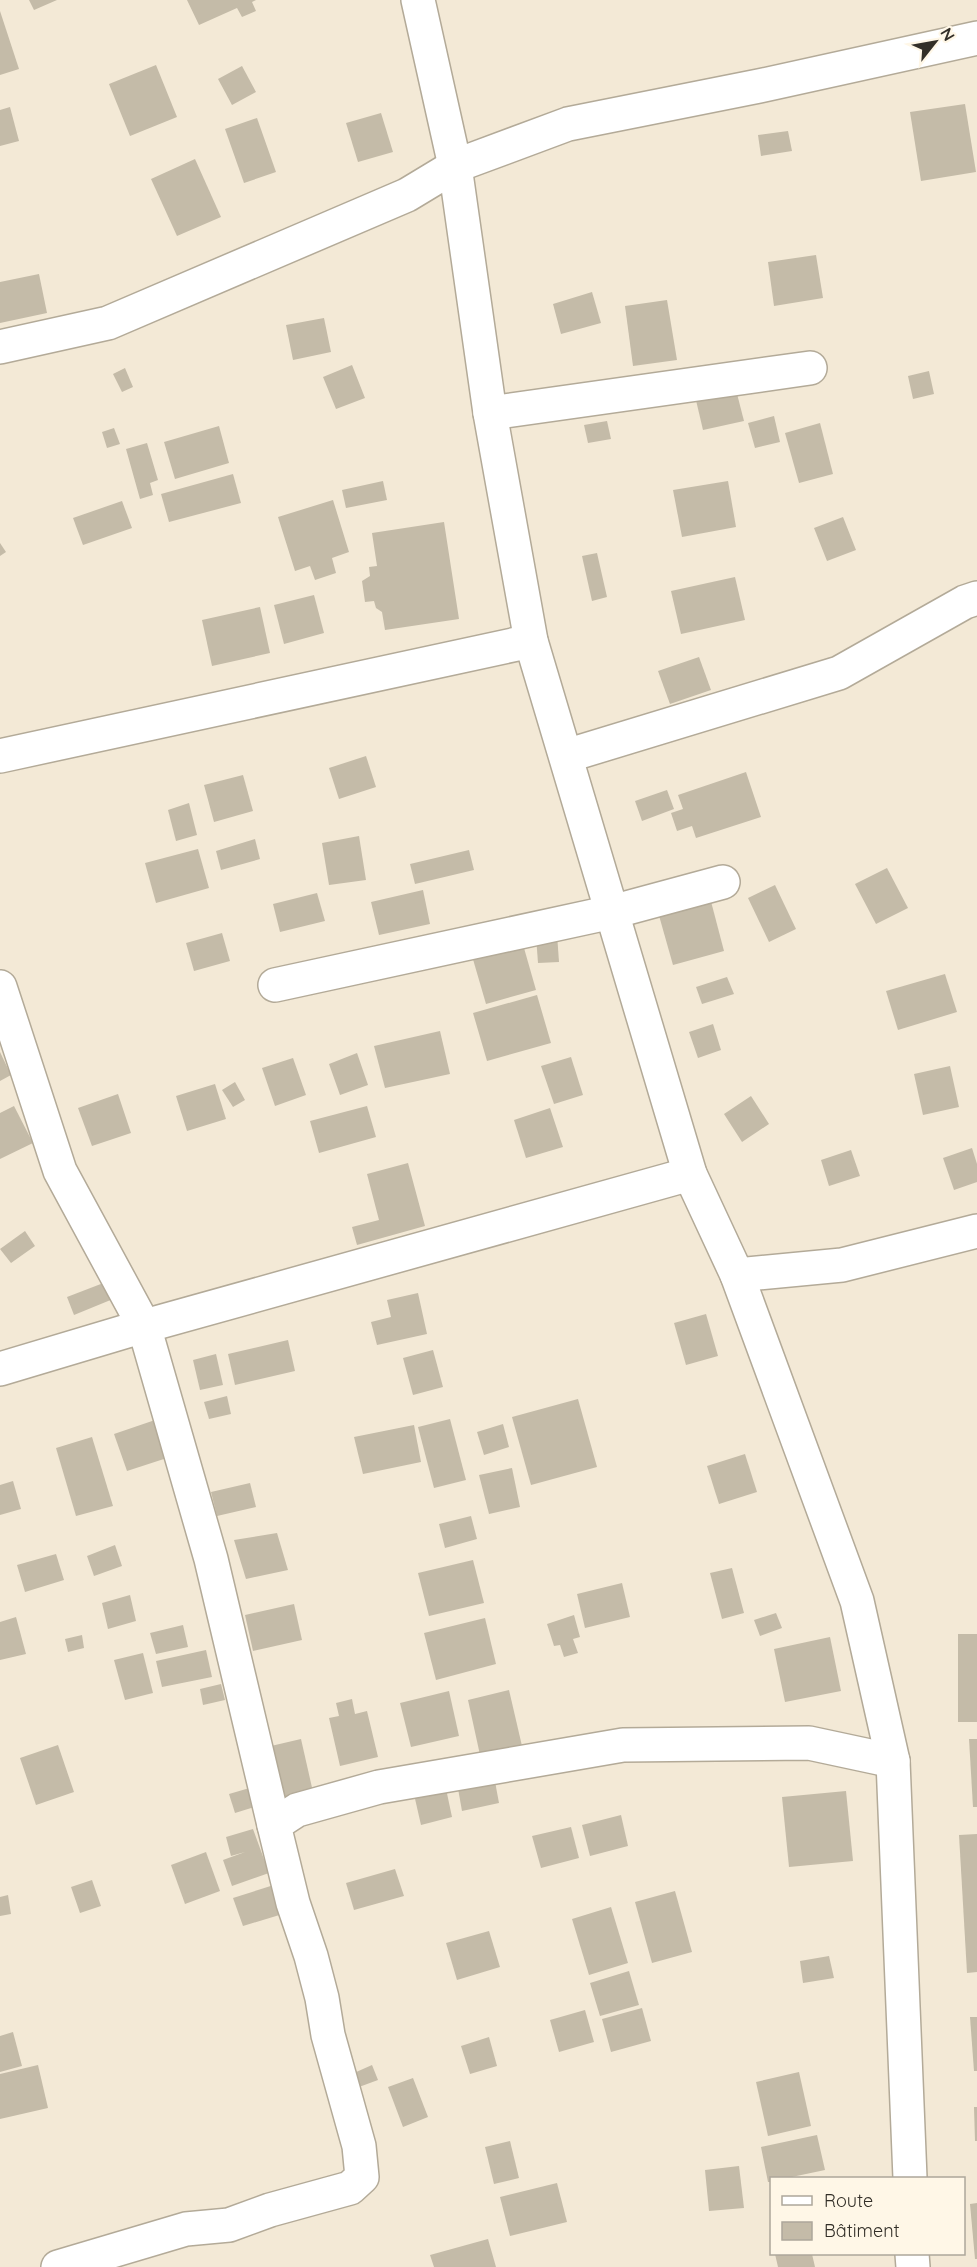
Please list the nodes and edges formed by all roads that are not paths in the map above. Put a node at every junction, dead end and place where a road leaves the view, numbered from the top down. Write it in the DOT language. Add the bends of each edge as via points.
graph roads {
  1 [pos="418,0"];
  2 [pos="977,38"];
  3 [pos="455,166"];
  4 [pos="0,347"];
  5 [pos="810,368"];
  6 [pos="490,413"];
  7 [pos="977,598"];
  8 [pos="531,641"];
  9 [pos="0,756"];
  10 [pos="566,756"];
  11 [pos="723,882"];
  12 [pos="612,912"];
  13 [pos="275,985"];
  14 [pos="0,987"];
  15 [pos="690,1174"];
  16 [pos="977,1231"];
  17 [pos="737,1275"];
  18 [pos="144,1326"];
  19 [pos="0,1369"];
  20 [pos="893,1761"];
  21 [pos="274,1825"];
  22 [pos="910,2177"];
  23 [pos="58,2267"];
  1 -- 3 [label="street"];
  2 -- 3 [label="street" via="568,123"];
  3 -- 4 [label="street" via="407,195 108,323"];
  3 -- 6 [label="street"];
  5 -- 6 [label="street"];
  6 -- 8 [label="street"];
  7 -- 10 [label="street" via="839,673"];
  8 -- 9 [label="street"];
  8 -- 10 [label="street"];
  10 -- 12 [label="street"];
  11 -- 12 [label="street"];
  12 -- 13 [label="street"];
  12 -- 15 [label="street"];
  14 -- 18 [label="street" via="60,1171"];
  15 -- 17 [label="street"];
  15 -- 18 [label="street"];
  16 -- 17 [label="street" via="842,1264"];
  17 -- 20 [label="street" via="857,1601"];
  18 -- 19 [label="street"];
  18 -- 21 [label="street" via="212,1559"];
  20 -- 21 [label="street" via="809,1743 623,1745 379,1788 297,1810"];
  20 -- 22 [label="street"];
  21 -- 23 [label="street" via="293,1903 314,1966 328,2035 359,2146 362,2177 350,2188 229,2225 186,2229"];
}
